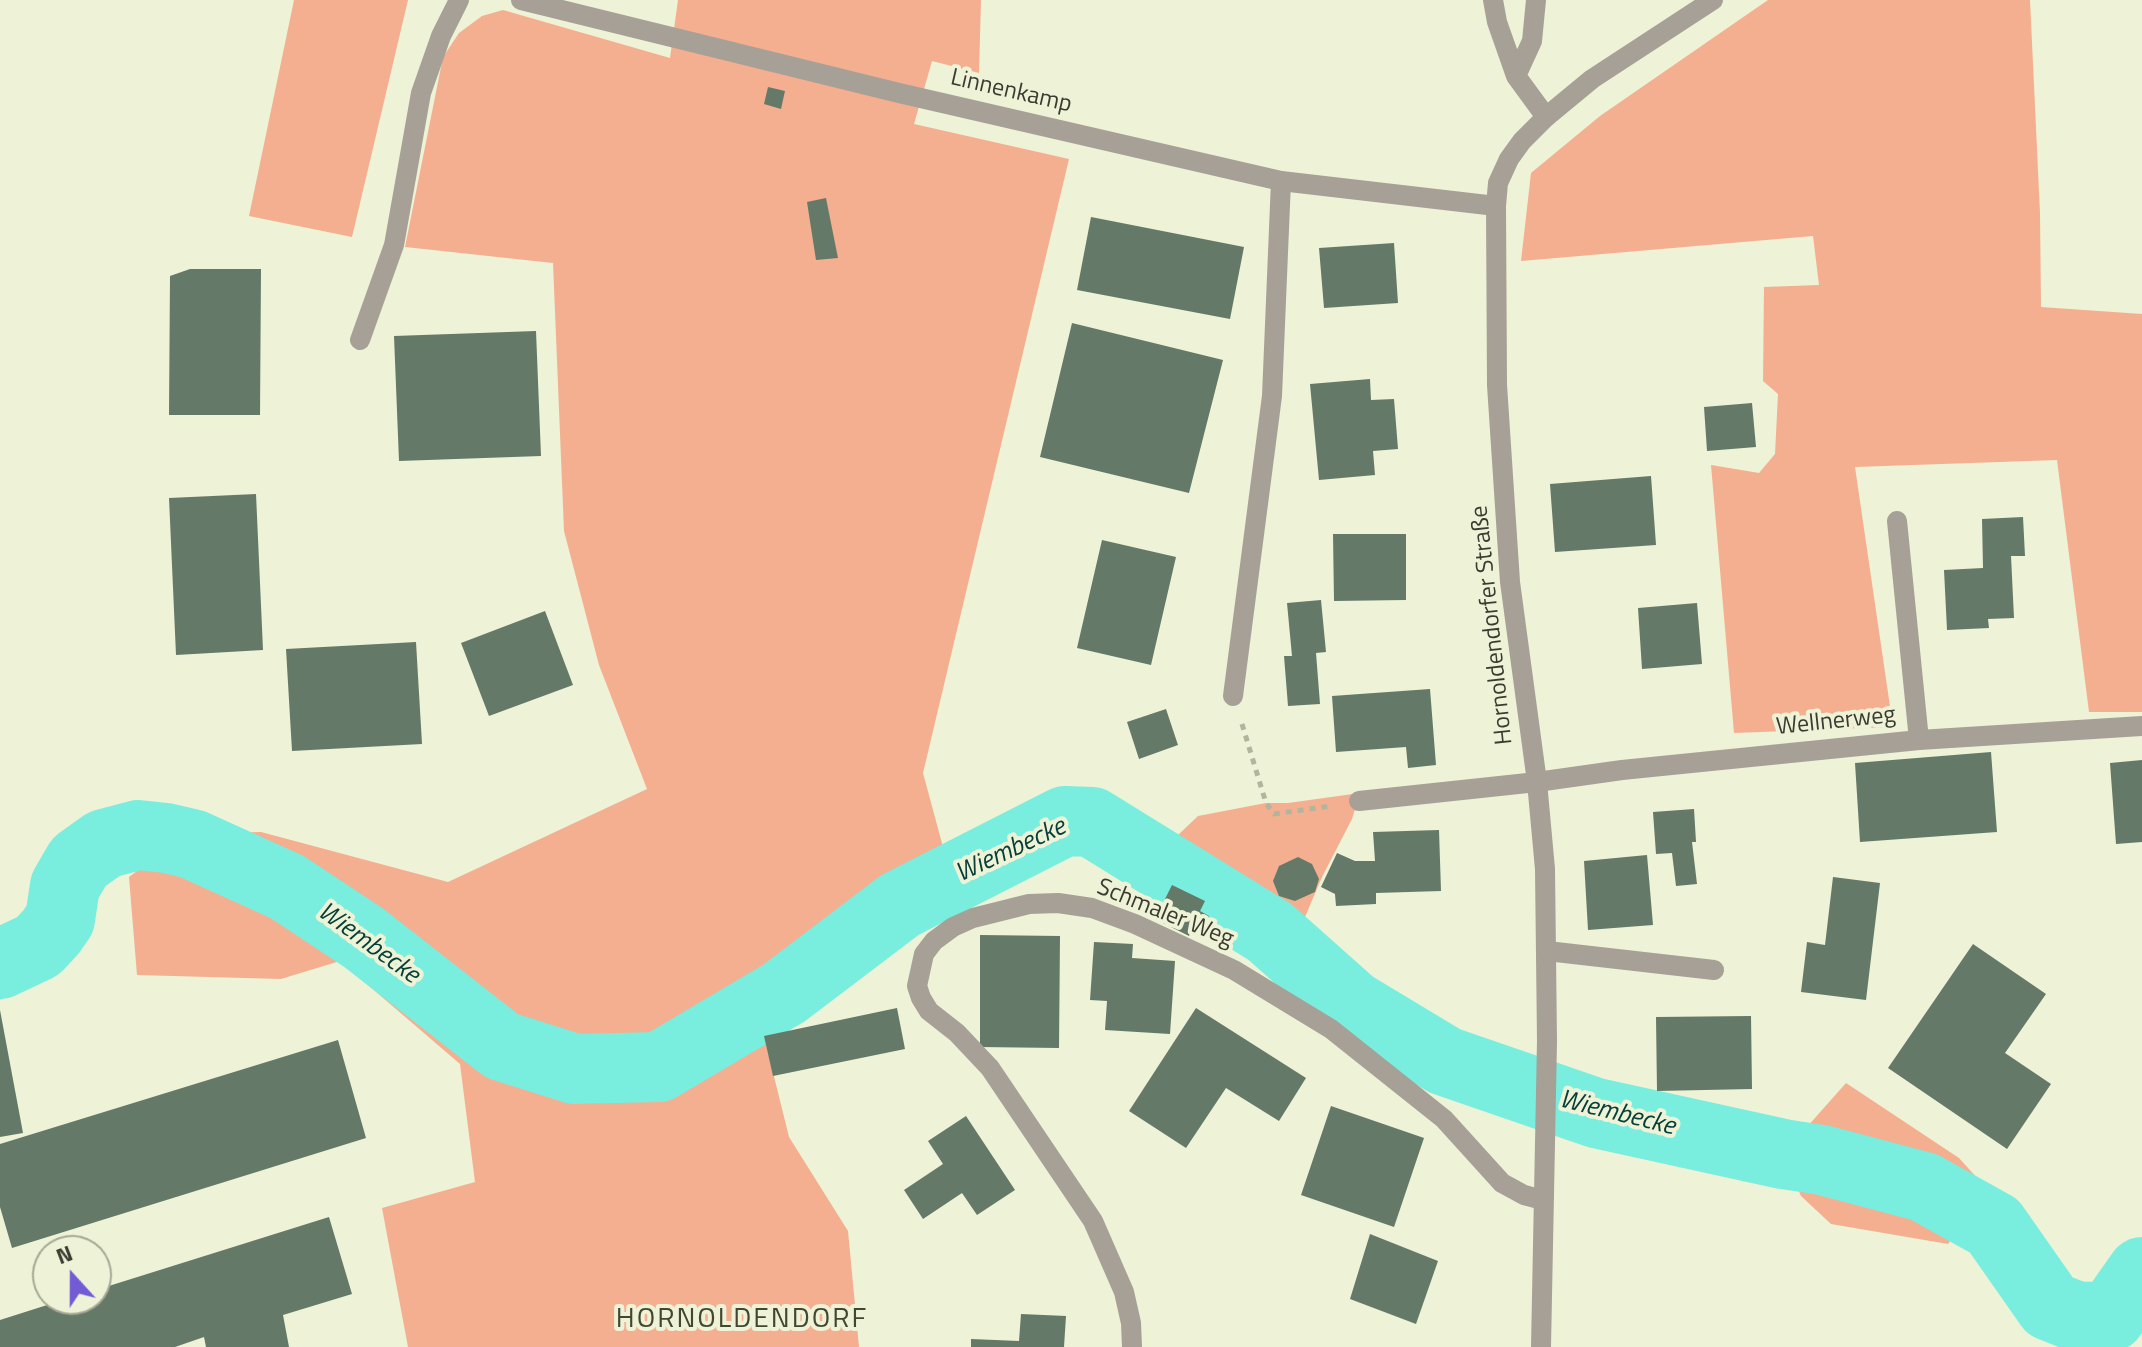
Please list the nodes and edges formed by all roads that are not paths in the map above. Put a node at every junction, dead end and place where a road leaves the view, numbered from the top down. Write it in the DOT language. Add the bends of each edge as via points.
graph roads {
  1 [pos="459,0"];
  2 [pos="521,0"];
  3 [pos="1493,0"];
  4 [pos="1536,0"];
  5 [pos="1713,0"];
  6 [pos="1516,76"];
  7 [pos="1546,117"];
  8 [pos="1281,181"];
  9 [pos="1496,206"];
  10 [pos="360,340"];
  11 [pos="1897,521"];
  12 [pos="1233,696"];
  13 [pos="2142,726"];
  14 [pos="1919,740"];
  15 [pos="1537,782"];
  16 [pos="1359,801"];
  17 [pos="1547,951"];
  18 [pos="1714,970"];
  19 [pos="1543,1200"];
  20 [pos="1132,1347"];
  21 [pos="1541,1347"];
  1 -- 10 [label="street" via="421,93 394,245"];
  2 -- 8 [label="street, Linnenkamp"];
  3 -- 6 [label="street"];
  4 -- 6 [label="street" via="1532,41"];
  5 -- 7 [label="street, Hornoldendorfer Straße" via="1592,79"];
  6 -- 7 [label="street"];
  7 -- 9 [label="street, Hornoldendorfer Straße" via="1509,159 1498,183"];
  8 -- 9 [label="street, Linnenkamp"];
  8 -- 12 [label="street" via="1272,396"];
  9 -- 15 [label="street, Hornoldendorfer Straße" via="1497,385 1510,582"];
  11 -- 14 [label="street"];
  13 -- 14 [label="street, Wellnerweg"];
  14 -- 15 [label="street, Wellnerweg"];
  15 -- 16 [label="street, Wellnerweg"];
  15 -- 17 [label="street, Hornoldendorfer Straße"];
  17 -- 18 [label="street"];
  17 -- 19 [label="street, Hornoldendorfer Straße"];
  19 -- 20 [label="street, Schmaler Weg" via="1502,1183 1444,1119 1331,1029 1234,970 1092,908 1029,904 973,918 953,927 924,954 917,986 921,998 990,1068 1093,1221 1124,1292"];
  19 -- 21 [label="street, Hornoldendorfer Straße"];
}
